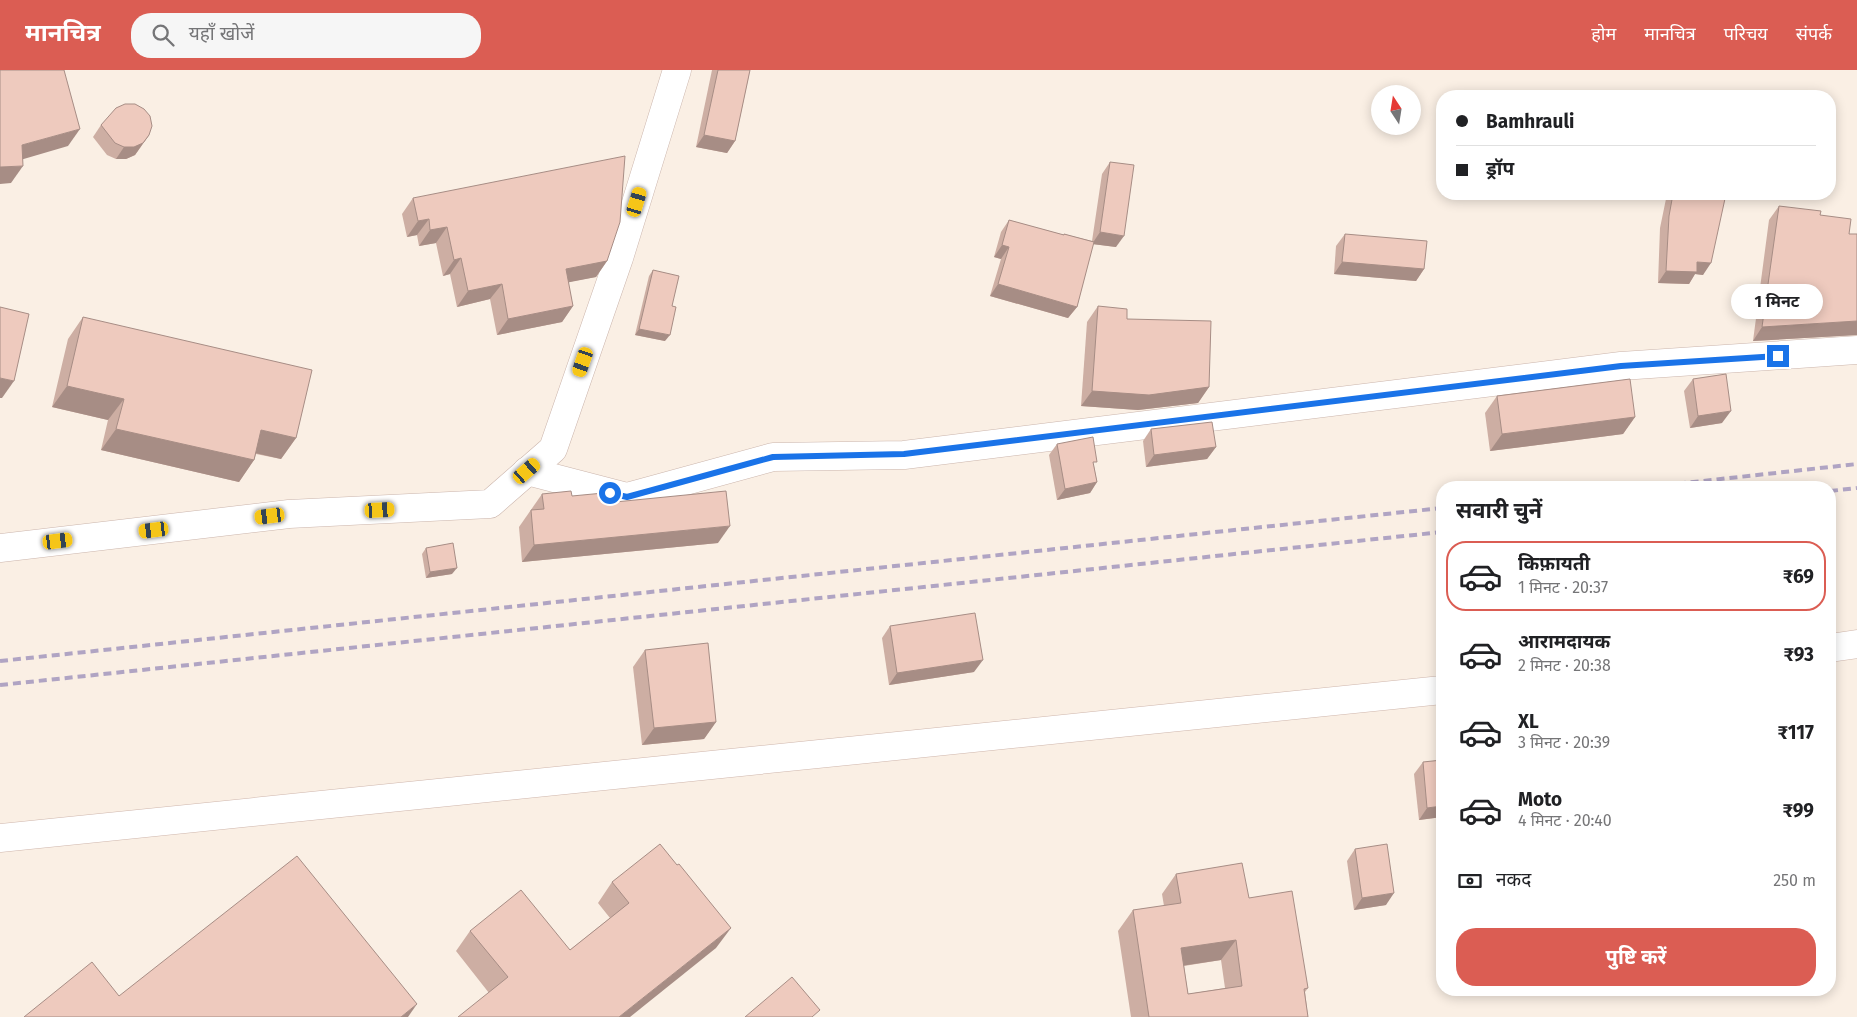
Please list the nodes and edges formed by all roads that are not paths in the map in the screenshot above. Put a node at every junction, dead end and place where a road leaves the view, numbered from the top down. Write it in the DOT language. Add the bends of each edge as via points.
graph roads {
  1 [pos="677,70"];
  2 [pos="1857,350"];
  3 [pos="527,471"];
  4 [pos="0,548"];
  5 [pos="1857,644"];
  6 [pos="1836,647"];
  7 [pos="1436,691"];
  8 [pos="0,838"];
  1 -- 3 [label="street" via="619,258 553,449"];
  2 -- 3 [label="street" via="1621,366 904,454 773,457 627,497"];
  3 -- 4 [label="street" via="490,504 289,514"];
  5 -- 6 [label="street"];
  7 -- 8 [label="street"];
}
